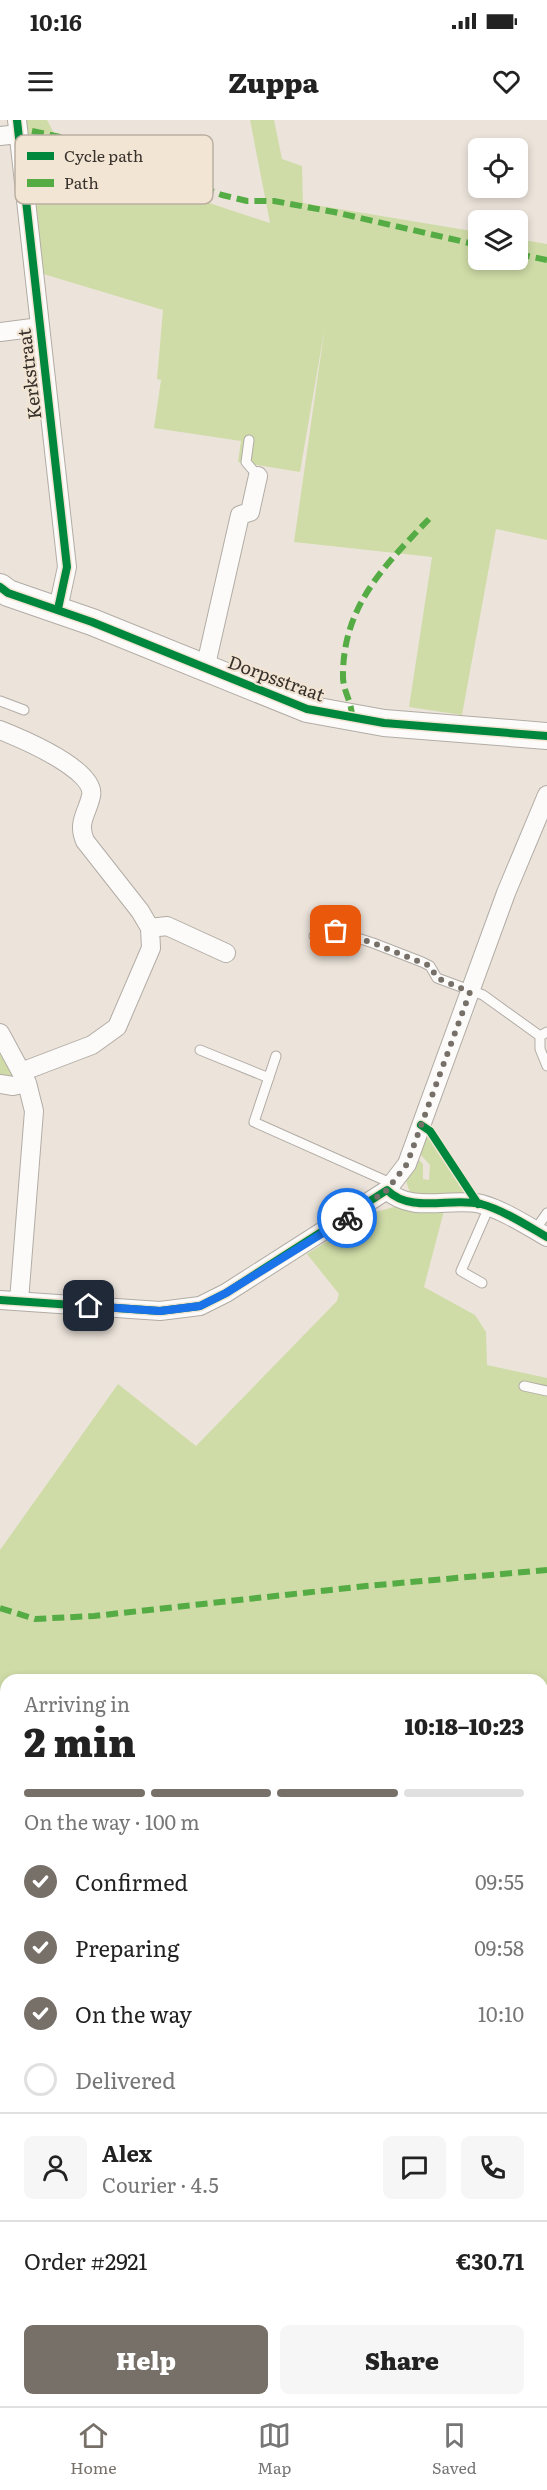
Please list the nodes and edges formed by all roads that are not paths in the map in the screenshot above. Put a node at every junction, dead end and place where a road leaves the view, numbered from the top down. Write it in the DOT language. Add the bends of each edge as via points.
graph roads {
  1 [pos="12,130"];
  2 [pos="15,151"];
  3 [pos="23,204"];
  4 [pos="40,327"];
  5 [pos="0,332"];
  6 [pos="249,440"];
  7 [pos="258,476"];
  8 [pos="3,596"];
  9 [pos="58,609"];
  10 [pos="205,669"];
  11 [pos="0,701"];
  12 [pos="24,710"];
  13 [pos="0,730"];
  14 [pos="547,736"];
  15 [pos="547,795"];
  16 [pos="150,928"];
  17 [pos="314,936"];
  18 [pos="226,953"];
  19 [pos="470,992"];
  20 [pos="0,1033"];
  21 [pos="544,1034"];
  22 [pos="200,1050"];
  23 [pos="276,1056"];
  24 [pos="547,1066"];
  25 [pos="24,1078"];
  26 [pos="268,1078"];
  27 [pos="0,1084"];
  28 [pos="390,1187"];
  29 [pos="489,1207"];
  30 [pos="547,1213"];
  31 [pos="541,1234"];
  32 [pos="483,1283"];
  33 [pos="0,1300"];
  34 [pos="19,1301"];
  35 [pos="524,1386"];
  36 [pos="547,1391"];
  1 -- 2 [label="street, Kerkstraat"];
  3 -- 4 [label="street, Kerkstraat"];
  4 -- 5 [label="street"];
  4 -- 9 [label="street, Kerkstraat" via="67,567"];
  6 -- 7 [label="lane" via="246,462"];
  7 -- 10 [label="street, Dorpsstraat" via="250,512 240,515"];
  8 -- 9 [label="street, Dorpsstraat"];
  9 -- 10 [label="street, Dorpsstraat"];
  10 -- 14 [label="street, Dorpsstraat" via="307,709 384,723"];
  11 -- 12 [label="lane"];
  13 -- 16 [label="street" via="42,747 86,779 92,795 80,831"];
  15 -- 19 [label="street"];
  16 -- 18 [label="street" via="167,926"];
  16 -- 25 [label="street" via="151,948 117,1027 92,1045"];
  17 -- 19 [label="lane" via="336,931 373,943 430,966 437,978"];
  19 -- 21 [label="lane" via="483,995"];
  19 -- 28 [label="street" via="407,1164"];
  20 -- 25 [label="street"];
  21 -- 24 [label="lane" via="540,1049"];
  22 -- 26 [label="lane"];
  23 -- 26 [label="lane"];
  25 -- 27 [label="street" via="13,1086"];
  25 -- 34 [label="street" via="34,1111"];
  26 -- 28 [label="lane" via="254,1122"];
  28 -- 29 [label="street" via="395,1198 415,1203 461,1201"];
  28 -- 34 [label="street" via="200,1306 160,1311"];
  29 -- 31 [label="street"];
  29 -- 32 [label="lane" via="461,1271"];
  30 -- 31 [label="lane"];
  33 -- 34 [label="street"];
  35 -- 36 [label="lane"];
}
